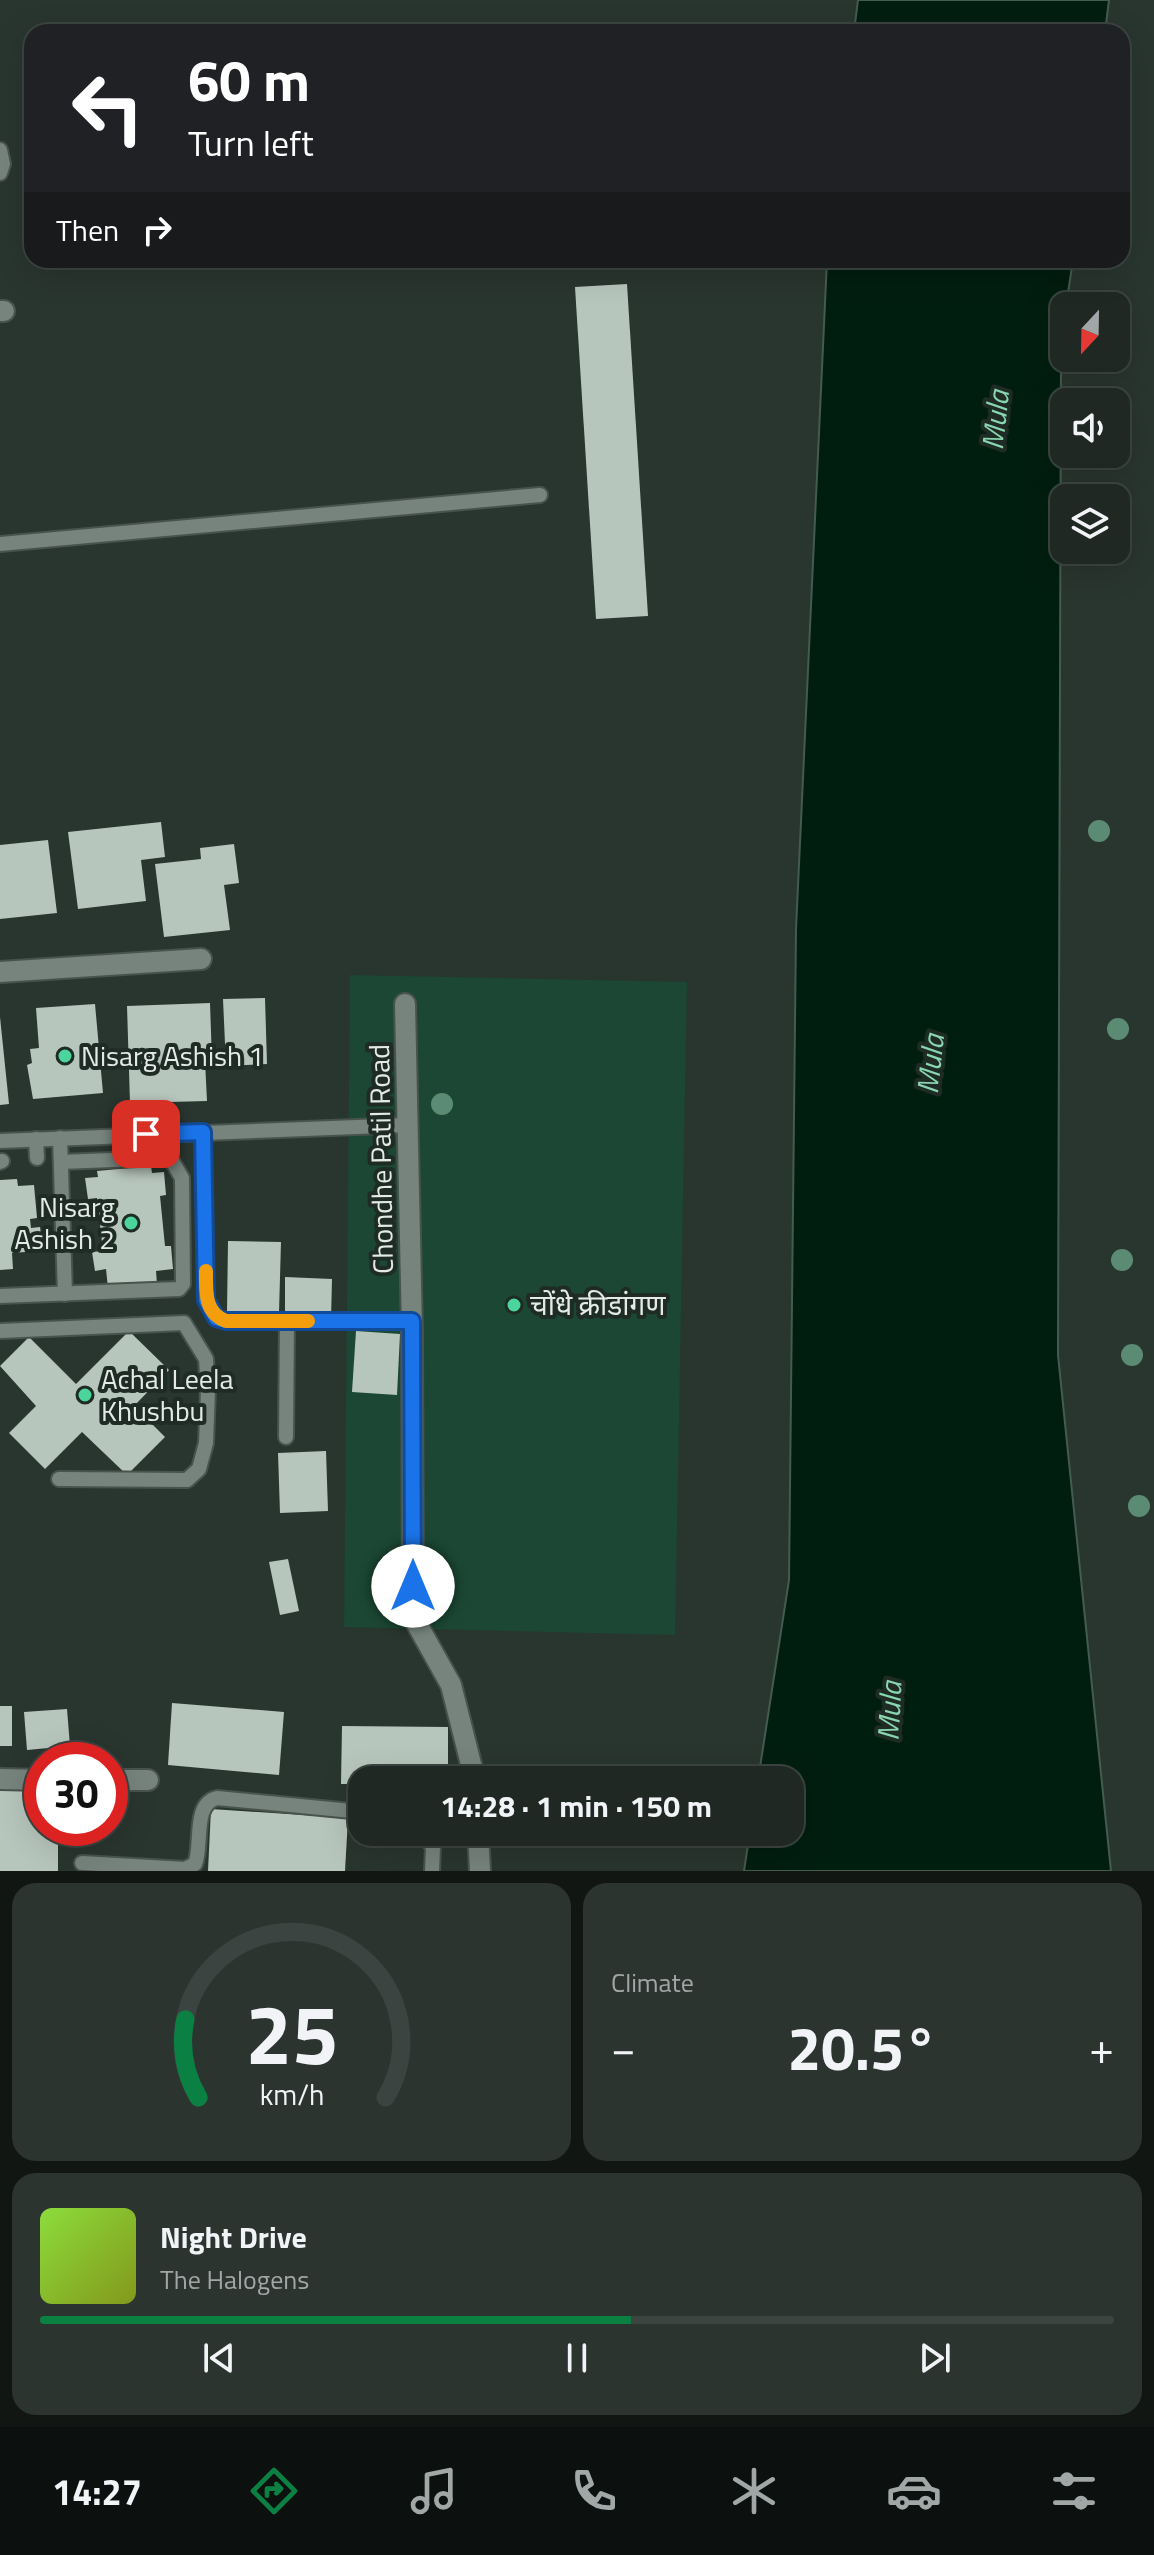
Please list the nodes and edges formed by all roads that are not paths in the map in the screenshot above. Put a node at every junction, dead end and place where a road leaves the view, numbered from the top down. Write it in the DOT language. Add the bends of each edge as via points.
graph roads {
  1 [pos="0,150"];
  2 [pos="0,173"];
  3 [pos="540,495"];
  4 [pos="0,544"];
  5 [pos="201,959"];
  6 [pos="0,972"];
  7 [pos="405,1004"];
  8 [pos="408,1125"];
  9 [pos="203,1132"];
  10 [pos="60,1138"];
  11 [pos="36,1139"];
  12 [pos="0,1141"];
  13 [pos="37,1158"];
  14 [pos="61,1162"];
  15 [pos="65,1294"];
  16 [pos="0,1296"];
  17 [pos="412,1321"];
  18 [pos="287,1322"];
  19 [pos="0,1331"];
  20 [pos="286,1437"];
  21 [pos="59,1479"];
  22 [pos="471,1766"];
  23 [pos="0,1779"];
  24 [pos="24,1780"];
  25 [pos="128,1780"];
  26 [pos="148,1780"];
  27 [pos="348,1811"];
  28 [pos="432,1846"];
  29 [pos="479,1846"];
  30 [pos="82,1863"];
  31 [pos="432,1871"];
  32 [pos="480,1871"];
  1 -- 2 [label="lane"];
  3 -- 4 [label="lane"];
  5 -- 6 [label="street"];
  7 -- 8 [label="street, Chondhe Patil Road"];
  8 -- 9 [label="lane"];
  8 -- 17 [label="street, Chondhe Patil Road"];
  9 -- 10 [label="lane"];
  9 -- 18 [label="lane" via="206,1300 216,1318 226,1321"];
  10 -- 11 [label="lane"];
  10 -- 14 [label="lane"];
  11 -- 12 [label="lane"];
  11 -- 13 [label="lane"];
  14 -- 15 [label="lane"];
  14 -- 15 [label="lane" via="164,1158 178,1168 185,1278 179,1289"];
  15 -- 16 [label="lane"];
  17 -- 18 [label="lane"];
  17 -- 22 [label="street, Chondhe Patil Road" via="413,1617 451,1685"];
  18 -- 20 [label="lane"];
  19 -- 21 [label="lane" via="184,1323 206,1359 206,1443 199,1469 187,1480"];
  23 -- 24 [label="street"];
  25 -- 26 [label="street"];
  27 -- 30 [label="lane" via="217,1798 203,1807 199,1855 185,1869"];
  28 -- 31 [label="lane"];
  29 -- 32 [label="street"];
}
